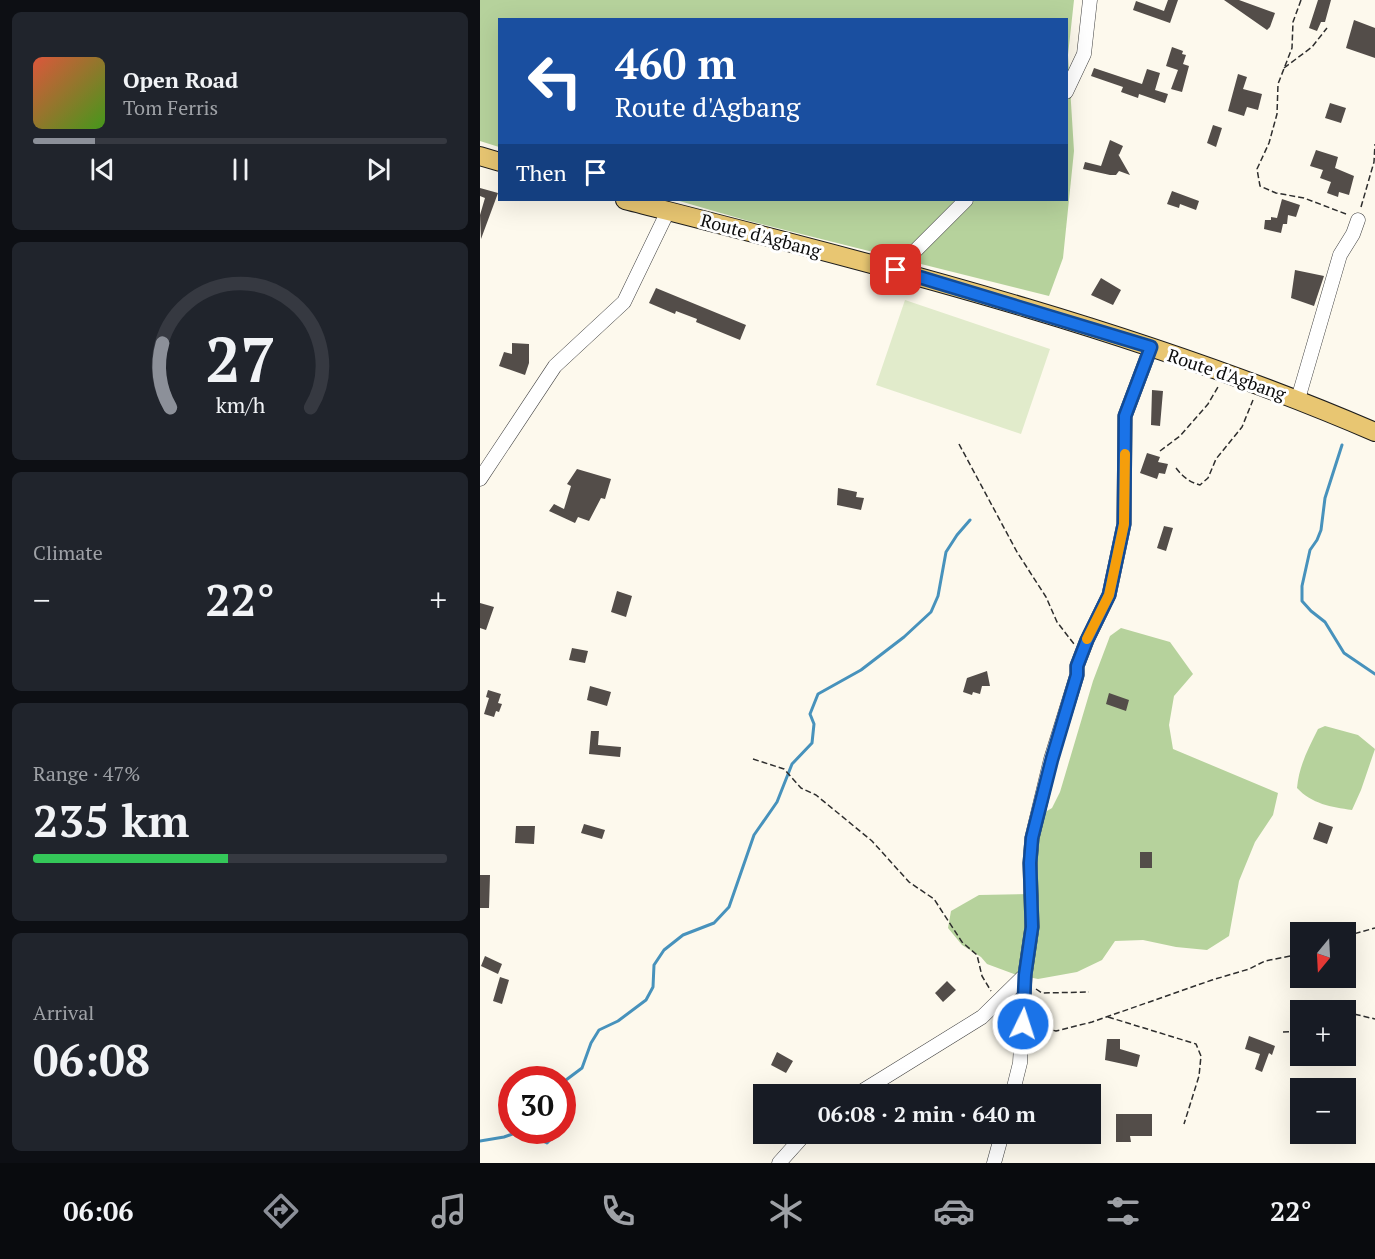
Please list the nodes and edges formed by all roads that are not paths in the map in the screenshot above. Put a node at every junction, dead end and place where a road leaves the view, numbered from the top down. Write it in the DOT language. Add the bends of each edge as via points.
graph roads {
  1 [pos="1090,0"];
  2 [pos="1068,88"];
  3 [pos="480,156"];
  4 [pos="498,161"];
  5 [pos="629,201"];
  6 [pos="965,201"];
  7 [pos="668,211"];
  8 [pos="1358,220"];
  9 [pos="896,270"];
  10 [pos="1151,347"];
  11 [pos="1298,399"];
  12 [pos="1375,432"];
  13 [pos="480,479"];
  14 [pos="1025,978"];
  15 [pos="874,1084"];
  16 [pos="1015,1084"];
  17 [pos="796,1144"];
  18 [pos="999,1144"];
  19 [pos="779,1163"];
  20 [pos="994,1163"];
  1 -- 2 [label="street" via="1084,54"];
  3 -- 4 [label="main road"];
  5 -- 7 [label="main road, Route d'Agbang"];
  6 -- 9 [label="street"];
  7 -- 9 [label="main road, Route d'Agbang"];
  7 -- 13 [label="street" via="624,302 555,366"];
  8 -- 11 [label="street" via="1340,255"];
  9 -- 10 [label="main road, Route d'Agbang"];
  10 -- 11 [label="main road, Route d'Agbang"];
  10 -- 14 [label="street" via="1125,416 1124,524 1109,595 1077,666 1032,838 1032,927"];
  11 -- 12 [label="main road, Route d'Agbang"];
  14 -- 15 [label="street" via="982,1017"];
  14 -- 16 [label="street" via="1020,1063"];
  17 -- 19 [label="street"];
  18 -- 20 [label="street"];
}
